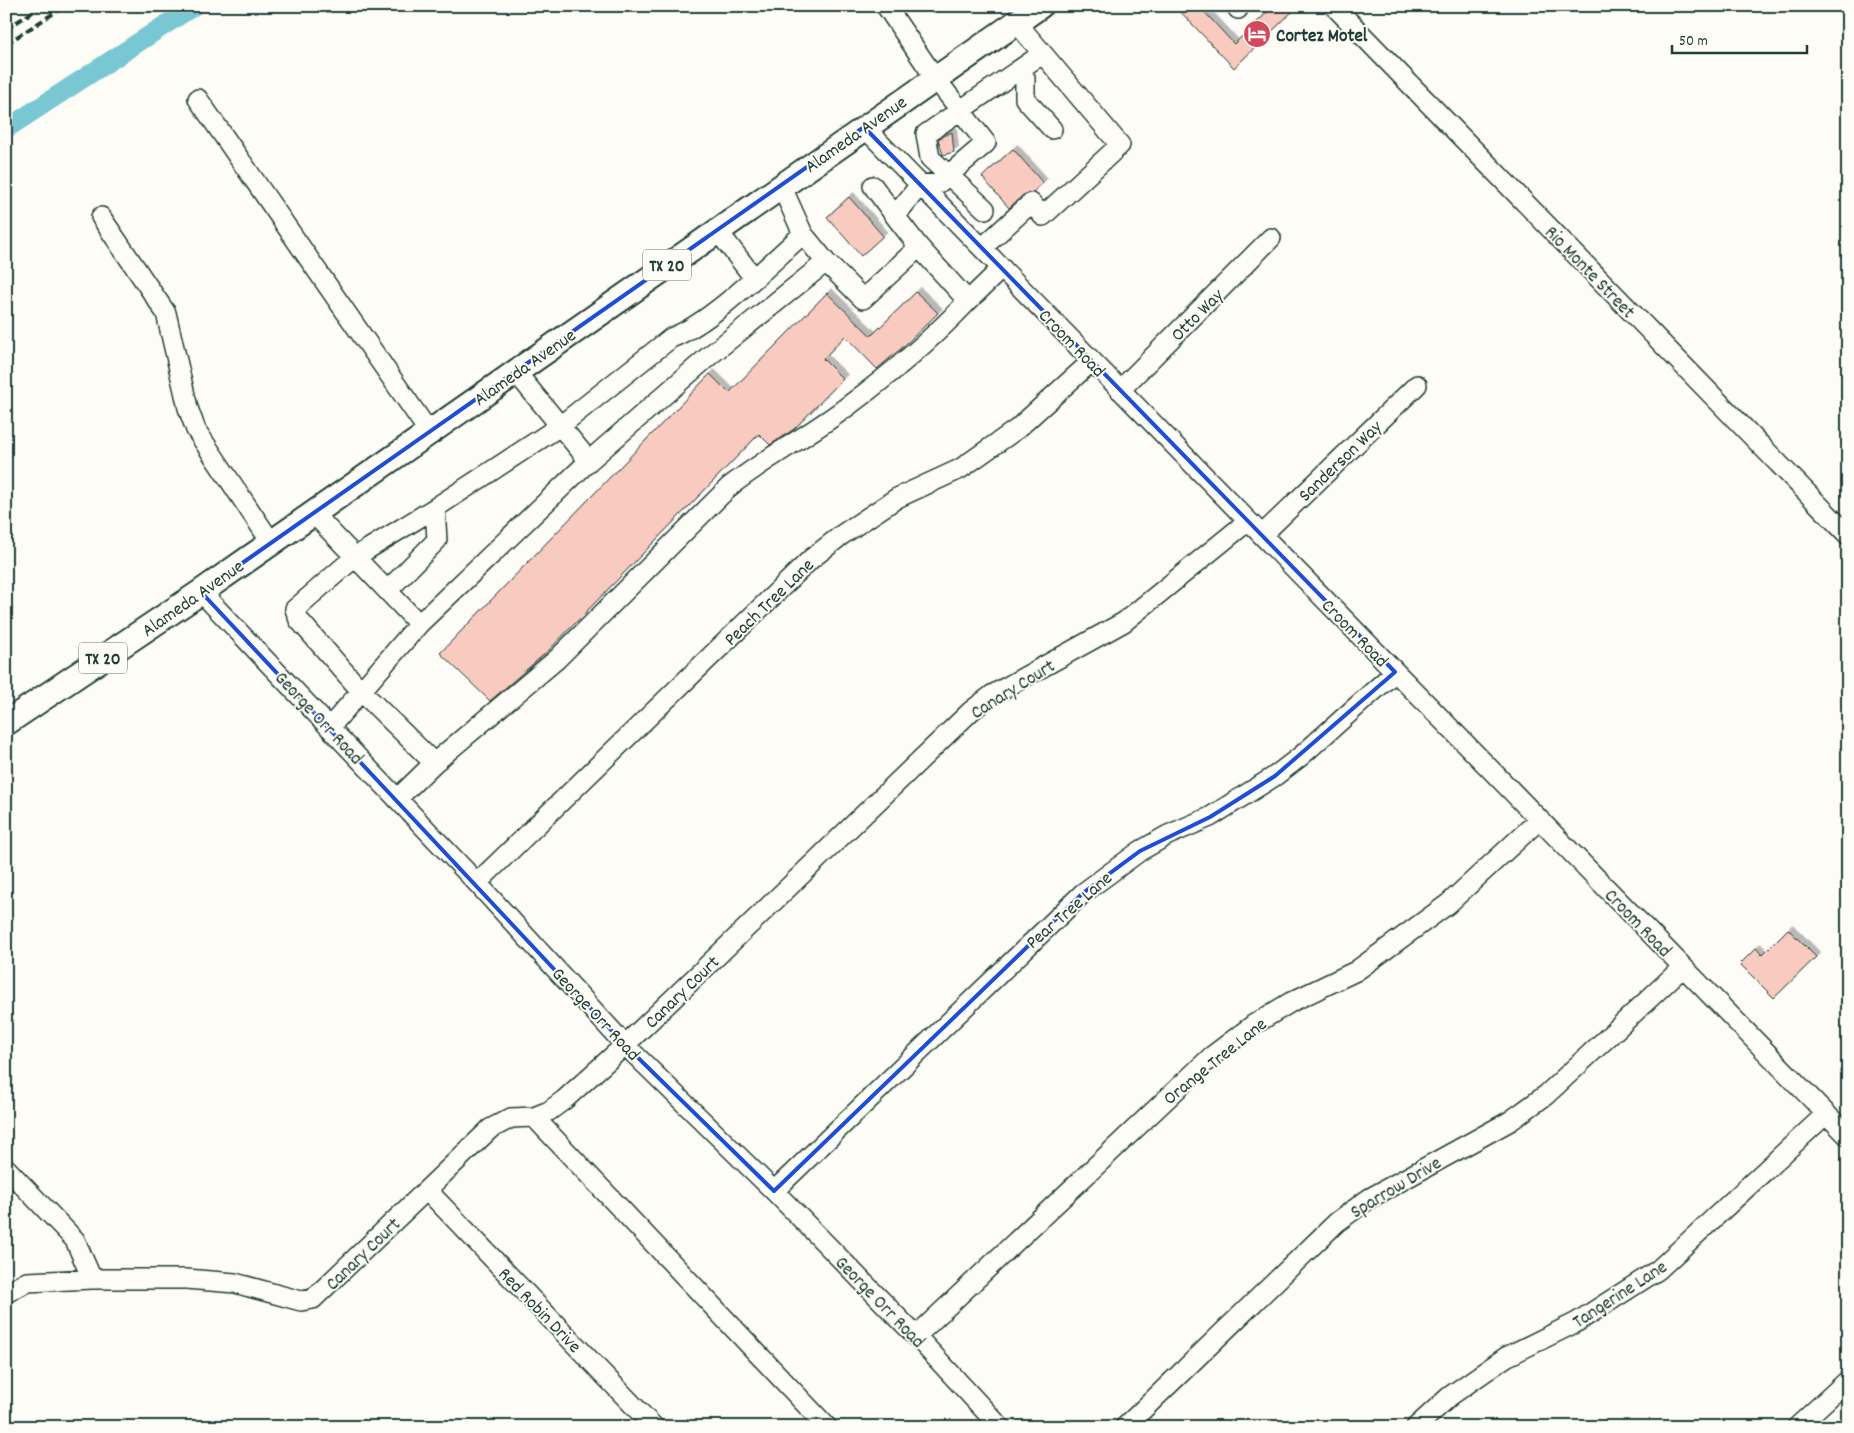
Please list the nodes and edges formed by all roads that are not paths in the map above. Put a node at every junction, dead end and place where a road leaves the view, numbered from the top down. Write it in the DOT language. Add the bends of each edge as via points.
graph roads {
  1 [pos="886,6"];
  2 [pos="1040,6"];
  3 [pos="1334,6"];
  4 [pos="1016,22"];
  5 [pos="1042,54"];
  6 [pos="1018,70"];
  7 [pos="935,78"];
  8 [pos="198,99"];
  9 [pos="961,111"];
  10 [pos="864,127"];
  11 [pos="1052,129"];
  12 [pos="948,175"];
  13 [pos="781,185"];
  14 [pos="920,185"];
  15 [pos="873,186"];
  16 [pos="985,209"];
  17 [pos="895,216"];
  18 [pos="102,217"];
  19 [pos="717,230"];
  20 [pos="803,234"];
  21 [pos="1271,238"];
  22 [pos="919,247"];
  23 [pos="982,248"];
  24 [pos="826,262"];
  25 [pos="1002,268"];
  26 [pos="754,278"];
  27 [pos="968,301"];
  28 [pos="689,331"];
  29 [pos="709,356"];
  30 [pos="1092,361"];
  31 [pos="516,371"];
  32 [pos="1417,385"];
  33 [pos="1120,390"];
  34 [pos="560,426"];
  35 [pos="429,432"];
  36 [pos="589,461"];
  37 [pos="435,508"];
  38 [pos="313,513"];
  39 [pos="1248,521"];
  40 [pos="1262,535"];
  41 [pos="1848,535"];
  42 [pos="271,542"];
  43 [pos="356,557"];
  44 [pos="388,590"];
  45 [pos="201,592"];
  46 [pos="419,624"];
  47 [pos="1395,672"];
  48 [pos="362,692"];
  49 [pos="6,723"];
  50 [pos="330,728"];
  51 [pos="434,763"];
  52 [pos="397,799"];
  53 [pos="1539,820"];
  54 [pos="477,883"];
  55 [pos="1683,967"];
  56 [pos="626,1045"];
  57 [pos="1826,1114"];
  58 [pos="534,1117"];
  59 [pos="1848,1136"];
  60 [pos="6,1168"];
  61 [pos="774,1190"];
  62 [pos="428,1191"];
  63 [pos="92,1279"];
  64 [pos="6,1293"];
  65 [pos="916,1336"];
  66 [pos="1848,1380"];
  67 [pos="654,1427"];
  68 [pos="827,1427"];
  69 [pos="1000,1427"];
  70 [pos="1125,1427"];
  71 [pos="1416,1427"];
  72 [pos="1797,1427"];
  1 -- 7 [label="street"];
  2 -- 4 [label="main road, Alameda Avenue / TX 20"];
  3 -- 41 [label="street, Rio Monte Street"];
  4 -- 5 [label="street"];
  4 -- 7 [label="main road, Alameda Avenue / TX 20"];
  5 -- 6 [label="street"];
  5 -- 23 [label="street" via="1120,145 1043,216 1030,203"];
  6 -- 9 [label="street"];
  6 -- 11 [label="street" via="1025,78 1025,99"];
  7 -- 9 [label="street"];
  7 -- 10 [label="main road, Alameda Avenue / TX 20"];
  8 -- 35 [label="street"];
  9 -- 12 [label="street" via="986,143"];
  9 -- 12 [label="street" via="926,134 930,158"];
  10 -- 13 [label="main road, Alameda Avenue / TX 20"];
  10 -- 14 [label="street, Croom Road"];
  12 -- 14 [label="street" via="939,183"];
  12 -- 16 [label="street"];
  13 -- 19 [label="main road, Alameda Avenue / TX 20"];
  13 -- 20 [label="street"];
  14 -- 17 [label="street"];
  14 -- 23 [label="street, Croom Road"];
  15 -- 17 [label="street"];
  17 -- 22 [label="street"];
  18 -- 42 [label="street" via="166,313 196,430"];
  19 -- 26 [label="street"];
  19 -- 31 [label="main road, Alameda Avenue / TX 20"];
  20 -- 24 [label="street"];
  20 -- 26 [label="street"];
  21 -- 33 [label="street, Otto Way"];
  22 -- 24 [label="street" via="863,299"];
  22 -- 27 [label="street"];
  23 -- 25 [label="street, Croom Road"];
  24 -- 29 [label="street"];
  25 -- 27 [label="street"];
  25 -- 30 [label="street, Croom Road"];
  26 -- 28 [label="street"];
  27 -- 51 [label="street" via="936,334 848,407 758,464 729,487 557,659"];
  28 -- 29 [label="street"];
  28 -- 34 [label="street" via="671,338"];
  29 -- 36 [label="street"];
  30 -- 33 [label="street, Croom Road"];
  30 -- 54 [label="street, Peach Tree Lane" via="1017,429 960,469 897,498 811,559"];
  31 -- 34 [label="street"];
  31 -- 35 [label="main road, Alameda Avenue / TX 20"];
  32 -- 40 [label="street, Sanderson Way"];
  33 -- 39 [label="street, Croom Road"];
  34 -- 36 [label="street"];
  34 -- 37 [label="street"];
  35 -- 38 [label="main road, Alameda Avenue / TX 20"];
  36 -- 46 [label="street"];
  37 -- 43 [label="street"];
  37 -- 44 [label="street" via="437,540"];
  38 -- 42 [label="main road, Alameda Avenue / TX 20"];
  38 -- 43 [label="street"];
  39 -- 40 [label="street, Croom Road"];
  39 -- 56 [label="street, Canary Court" via="1124,622 992,695 971,711"];
  40 -- 47 [label="street, Croom Road"];
  42 -- 45 [label="main road, Alameda Avenue / TX 20"];
  43 -- 44 [label="street"];
  43 -- 48 [label="street" via="296,609 299,620"];
  44 -- 46 [label="street"];
  45 -- 49 [label="main road, Alameda Avenue / TX 20"];
  45 -- 50 [label="street, George Orr Road"];
  46 -- 48 [label="street"];
  47 -- 53 [label="street, Croom Road"];
  47 -- 61 [label="street, Pear Tree Lane" via="1275,776 1210,818 1168,835 1140,851 1083,892"];
  48 -- 50 [label="street"];
  48 -- 51 [label="street"];
  50 -- 52 [label="street, George Orr Road"];
  51 -- 52 [label="street"];
  52 -- 54 [label="street, George Orr Road"];
  53 -- 55 [label="street, Croom Road"];
  53 -- 65 [label="street, Orange Tree Lane" via="1448,904 1356,971 1291,1002 1212,1056"];
  54 -- 56 [label="street, George Orr Road"];
  55 -- 57 [label="street, Croom Road"];
  55 -- 70 [label="street, Sparrow Drive" via="1546,1095 1510,1121 1370,1198 1337,1222"];
  56 -- 58 [label="street, Canary Court" via="564,1100"];
  56 -- 61 [label="street, George Orr Road"];
  57 -- 59 [label="street, Croom Road"];
  57 -- 71 [label="street, Tangerine Lane" via="1658,1270 1577,1322 1506,1357 1450,1396"];
  58 -- 62 [label="street, Canary Court" via="511,1118 490,1129"];
  58 -- 68 [label="street"];
  60 -- 63 [label="street" via="75,1240"];
  61 -- 65 [label="street, George Orr Road"];
  62 -- 63 [label="street, Canary Court" via="326,1289 308,1302 213,1280"];
  62 -- 67 [label="street, Red Robin Drive"];
  63 -- 64 [label="street, Canary Court" via="27,1282"];
  65 -- 69 [label="street, George Orr Road"];
  66 -- 72 [label="street"];
}
